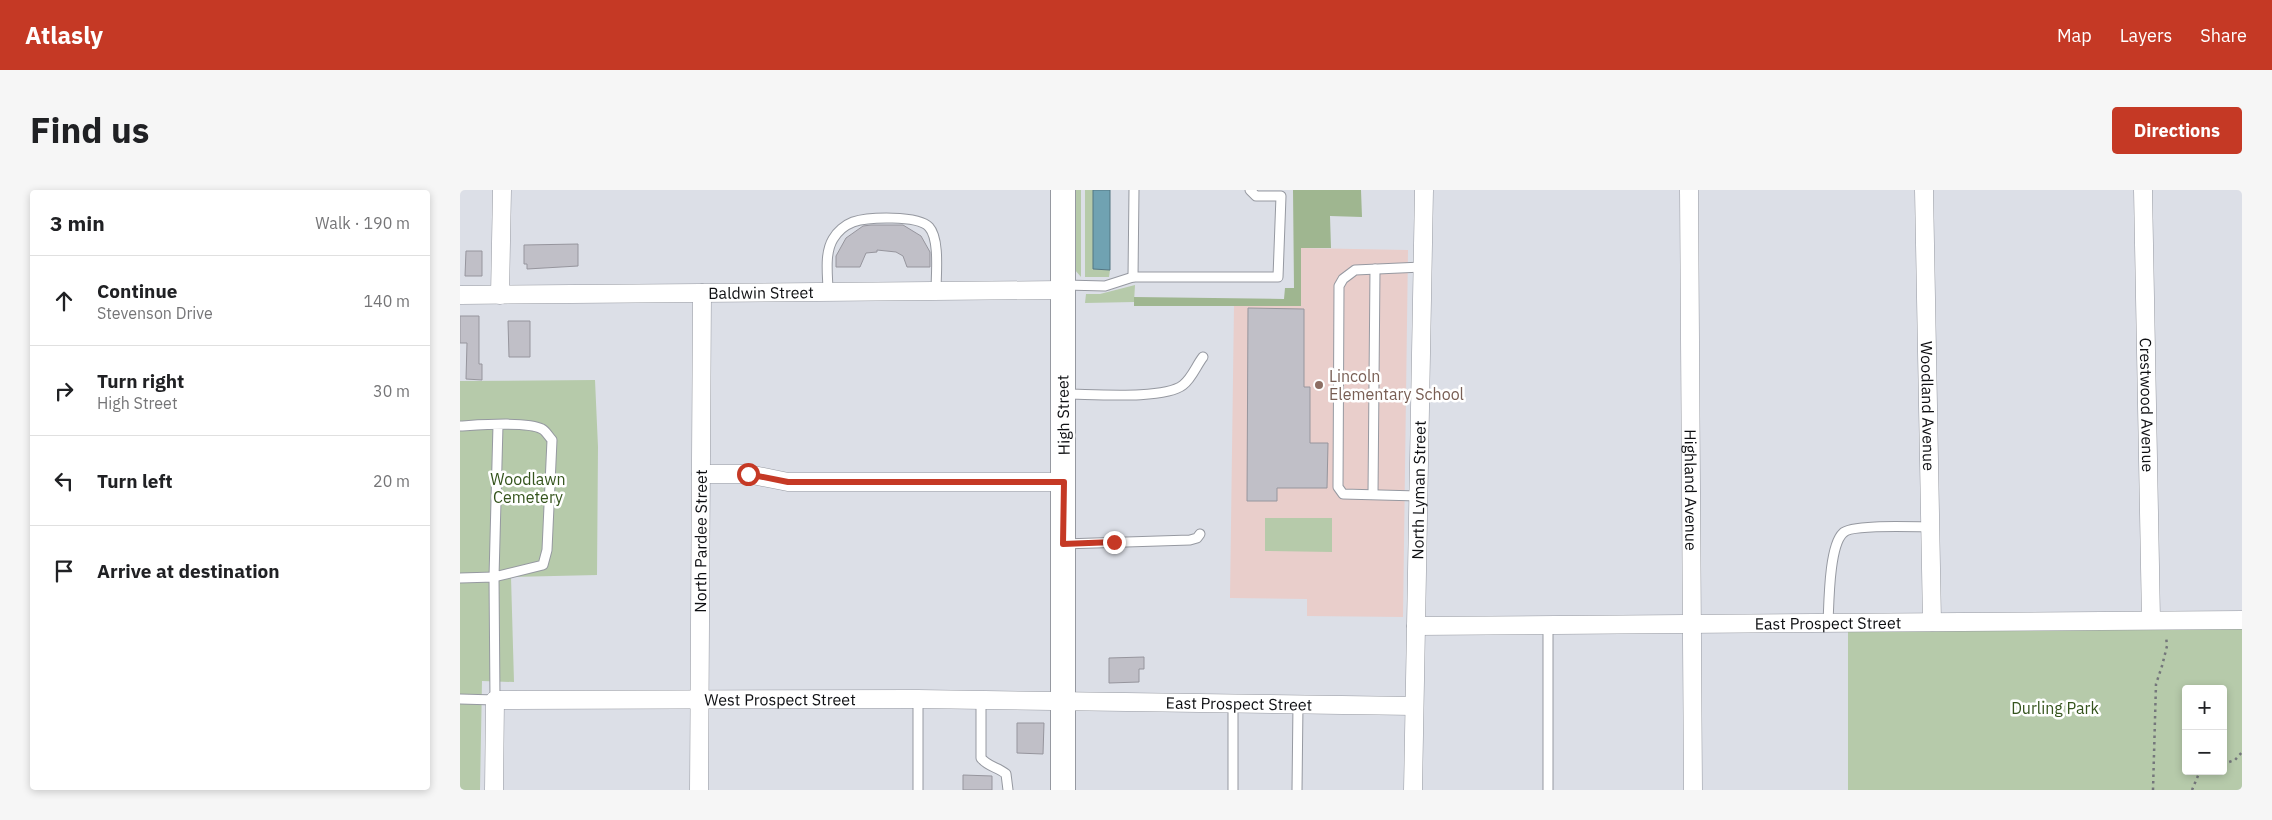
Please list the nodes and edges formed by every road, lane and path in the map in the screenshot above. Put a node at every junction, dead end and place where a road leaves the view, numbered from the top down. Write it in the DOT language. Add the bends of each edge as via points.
graph roads {
  1 [pos="502,190"];
  2 [pos="1062,190"];
  3 [pos="1134,190"];
  4 [pos="1250,190"];
  5 [pos="1424,190"];
  6 [pos="1689,190"];
  7 [pos="1924,190"];
  8 [pos="2143,190"];
  9 [pos="1422,267"];
  10 [pos="1375,269"];
  11 [pos="1133,276"];
  12 [pos="1062,288"];
  13 [pos="936,291"];
  14 [pos="828,292"];
  15 [pos="702,293"];
  16 [pos="500,294"];
  17 [pos="460,295"];
  18 [pos="1203,357"];
  19 [pos="1062,394"];
  20 [pos="498,425"];
  21 [pos="460,426"];
  22 [pos="701,474"];
  23 [pos="1064,482"];
  24 [pos="1373,494"];
  25 [pos="1418,496"];
  26 [pos="1930,527"];
  27 [pos="1200,534"];
  28 [pos="1063,544"];
  29 [pos="494,577"];
  30 [pos="460,578"];
  31 [pos="2158,620"];
  32 [pos="2242,620"];
  33 [pos="1932,622"];
  34 [pos="1828,623"];
  35 [pos="1692,624"];
  36 [pos="1548,625"];
  37 [pos="1416,626"];
  38 [pos="700,698"];
  39 [pos="460,699"];
  40 [pos="918,699"];
  41 [pos="495,700"];
  42 [pos="981,701"];
  43 [pos="1064,701"];
  44 [pos="1233,704"];
  45 [pos="1298,704"];
  46 [pos="1414,706"];
  47 [pos="2242,752"];
  48 [pos="2227,763"];
  49 [pos="2198,775"];
  50 [pos="494,790"];
  51 [pos="699,790"];
  52 [pos="918,790"];
  53 [pos="1008,790"];
  54 [pos="1064,790"];
  55 [pos="1233,790"];
  56 [pos="1297,790"];
  57 [pos="1413,790"];
  58 [pos="1548,790"];
  59 [pos="1693,790"];
  60 [pos="2153,790"];
  61 [pos="2192,790"];
  1 -- 16 [label="street"];
  2 -- 12 [label="main road, High Street"];
  3 -- 11 [label="lane"];
  4 -- 11 [label="lane" via="1256,196 1280,196 1278,277"];
  5 -- 9 [label="street, North Lyman Street"];
  6 -- 35 [label="street, Highland Avenue"];
  7 -- 26 [label="street, Woodland Avenue"];
  8 -- 31 [label="street, Crestwood Avenue"];
  9 -- 10 [label="lane"];
  9 -- 25 [label="street, North Lyman Street"];
  10 -- 24 [label="lane"];
  10 -- 24 [label="lane" via="1355,270 1348,274 1340,286 1339,296 1338,487 1343,494"];
  11 -- 12 [label="lane" via="1105,286"];
  12 -- 13 [label="street, Baldwin Street"];
  12 -- 19 [label="main road, High Street"];
  13 -- 14 [label="street, Baldwin Street"];
  13 -- 14 [label="lane" via="936,252 929,227 918,221 874,219 854,222 841,229 832,240 828,254"];
  14 -- 15 [label="street, Baldwin Street"];
  15 -- 16 [label="street, Baldwin Street"];
  15 -- 22 [label="street, North Pardee Street"];
  16 -- 17 [label="street, Baldwin Street"];
  18 -- 19 [label="lane" via="1190,379 1181,387 1164,393"];
  19 -- 23 [label="main road, High Street"];
  20 -- 21 [label="lane"];
  20 -- 29 [label="lane"];
  20 -- 29 [label="lane" via="535,426 552,440 547,550 543,565"];
  22 -- 23 [label="street" via="748,474 788,482"];
  22 -- 38 [label="street, North Pardee Street"];
  23 -- 28 [label="main road, High Street"];
  24 -- 25 [label="lane"];
  25 -- 37 [label="street, North Lyman Street"];
  26 -- 33 [label="street, Woodland Avenue"];
  26 -- 34 [label="lane" via="1844,531 1836,542"];
  27 -- 28 [label="lane" via="1190,540"];
  28 -- 43 [label="main road, High Street"];
  29 -- 30 [label="lane"];
  29 -- 41 [label="lane"];
  31 -- 32 [label="street, East Prospect Street"];
  31 -- 33 [label="street, East Prospect Street"];
  31 -- 60 [label="path" via="2167,646 2156,684"];
  33 -- 34 [label="street, East Prospect Street"];
  34 -- 35 [label="street, East Prospect Street"];
  35 -- 36 [label="street, East Prospect Street"];
  35 -- 59 [label="street, Highland Avenue"];
  36 -- 37 [label="street, East Prospect Street"];
  36 -- 58 [label="lane"];
  37 -- 46 [label="street, North Lyman Street"];
  38 -- 40 [label="street, West Prospect Street"];
  38 -- 41 [label="street, West Prospect Street"];
  38 -- 51 [label="street, North Pardee Street"];
  39 -- 41 [label="lane"];
  40 -- 42 [label="street, West Prospect Street"];
  40 -- 52 [label="lane"];
  41 -- 50 [label="street"];
  42 -- 43 [label="street, West Prospect Street"];
  42 -- 53 [label="lane" via="981,758 987,765 1006,774"];
  43 -- 44 [label="street, East Prospect Street"];
  43 -- 54 [label="main road, High Street"];
  44 -- 45 [label="street, East Prospect Street"];
  44 -- 55 [label="lane"];
  45 -- 46 [label="street, East Prospect Street"];
  45 -- 56 [label="lane"];
  46 -- 57 [label="street, North Lyman Street"];
  47 -- 48 [label="path"];
  49 -- 61 [label="path"];
}
